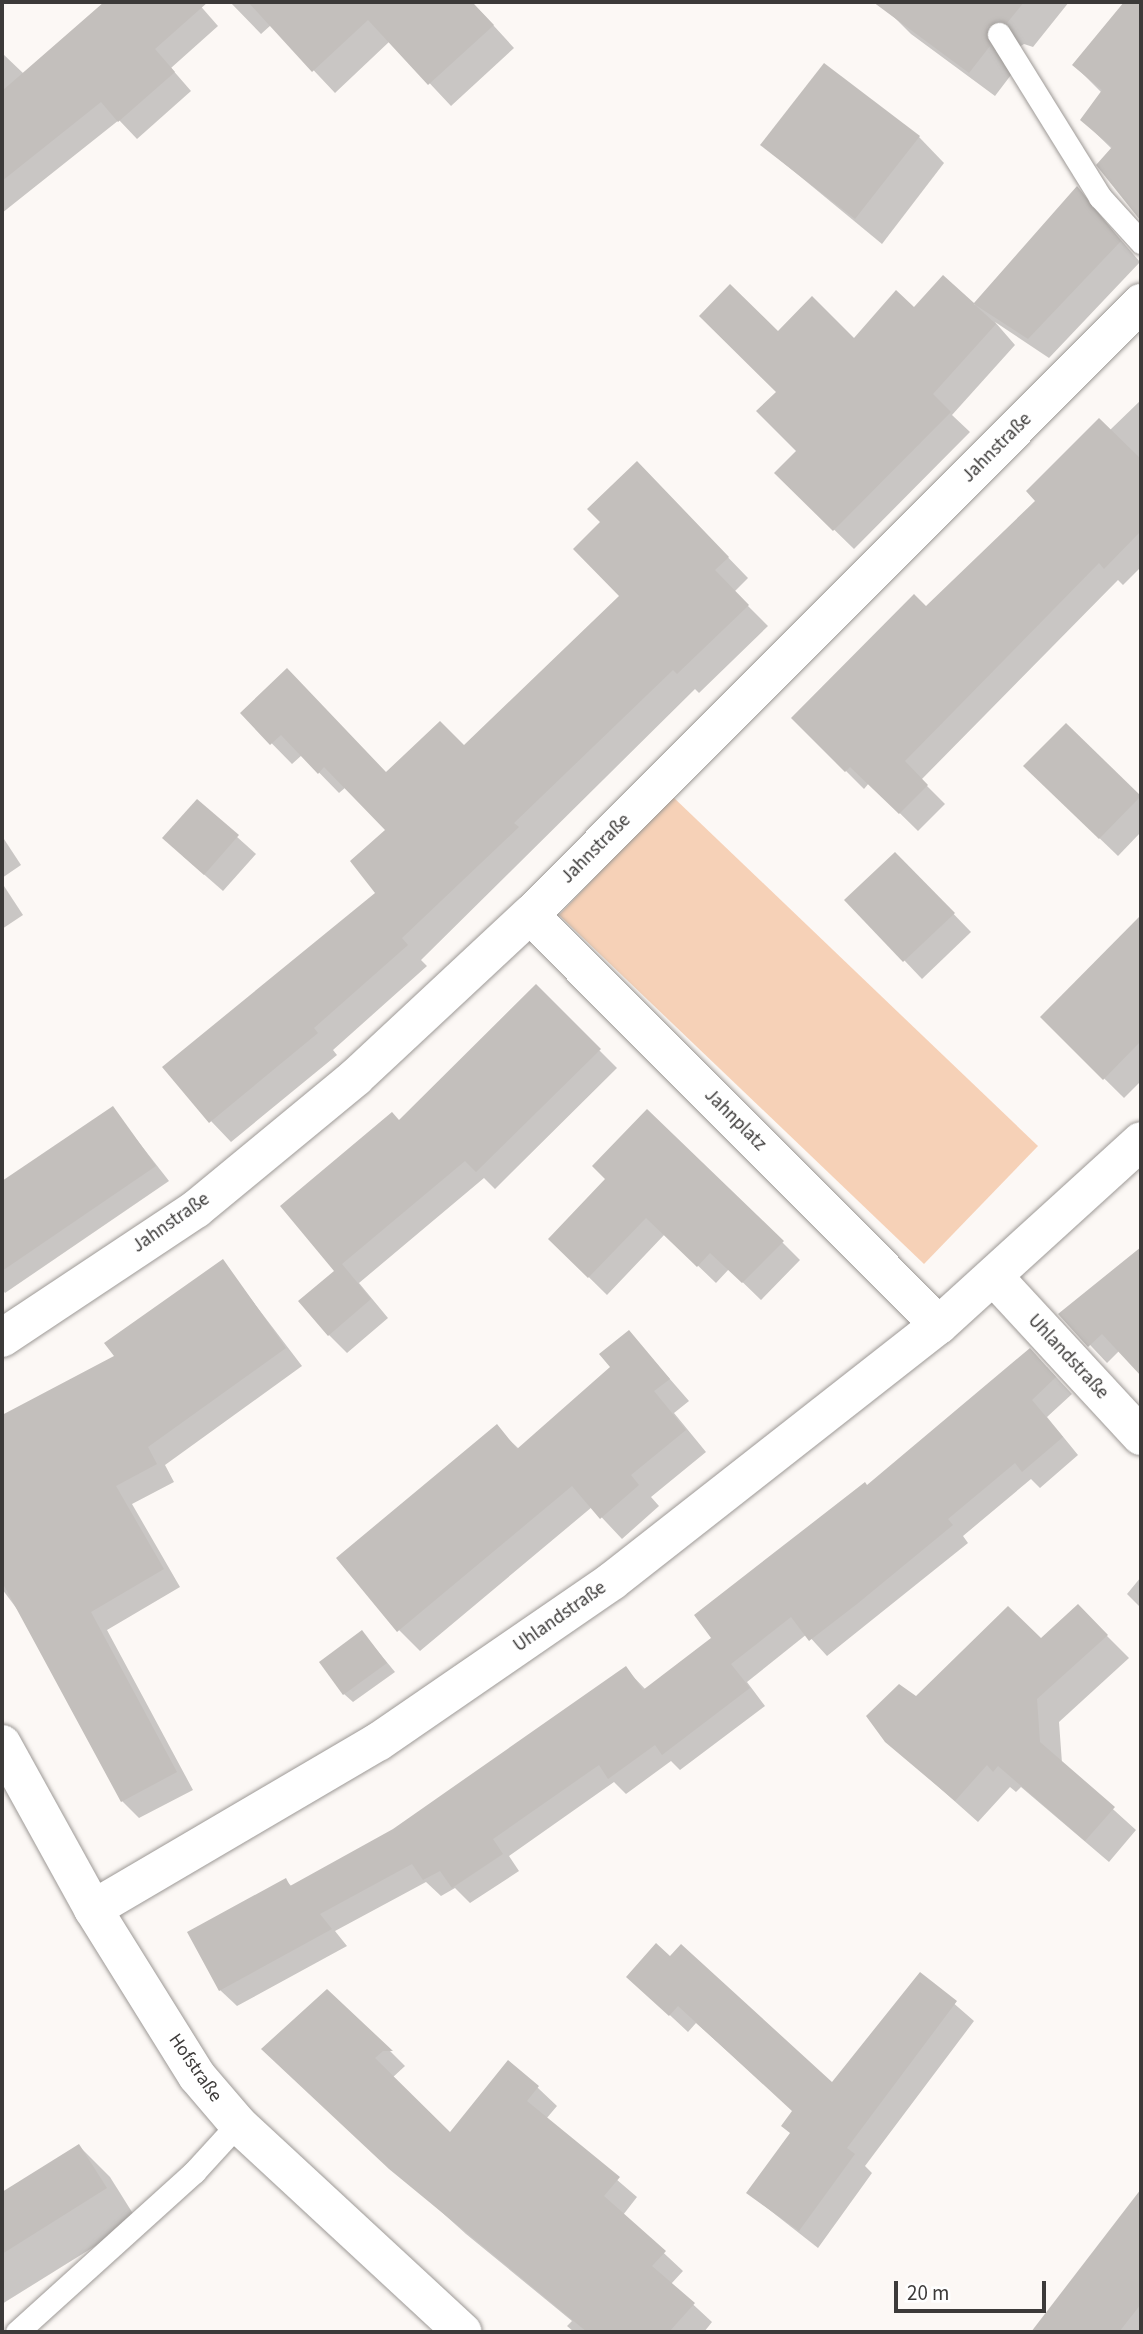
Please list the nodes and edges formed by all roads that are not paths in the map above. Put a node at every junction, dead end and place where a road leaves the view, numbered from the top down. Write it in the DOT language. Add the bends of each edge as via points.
graph roads {
  1 [pos="999,34"];
  2 [pos="1141,242"];
  3 [pos="1141,303"];
  4 [pos="530,915"];
  5 [pos="1141,1142"];
  6 [pos="995,1278"];
  7 [pos="939,1325"];
  8 [pos="2,1338"];
  9 [pos="1141,1436"];
  10 [pos="2,1744"];
  11 [pos="93,1909"];
  12 [pos="238,2124"];
  13 [pos="17,2332"];
  14 [pos="463,2332"];
  1 -- 2 [label="lane" via="1100,197"];
  3 -- 4 [label="street, Jahnstraße"];
  4 -- 7 [label="street, Jahnplatz"];
  4 -- 8 [label="street, Jahnstraße" via="356,1077 196,1209"];
  5 -- 6 [label="street, Uhlandstraße"];
  6 -- 7 [label="street, Uhlandstraße"];
  6 -- 9 [label="street, Uhlandstraße"];
  7 -- 11 [label="street, Uhlandstraße" via="612,1581 378,1742"];
  10 -- 11 [label="street, Hofstraße"];
  11 -- 12 [label="street, Hofstraße" via="197,2076"];
  12 -- 13 [label="lane" via="194,2172"];
  12 -- 14 [label="street, Hofstraße"];
}
